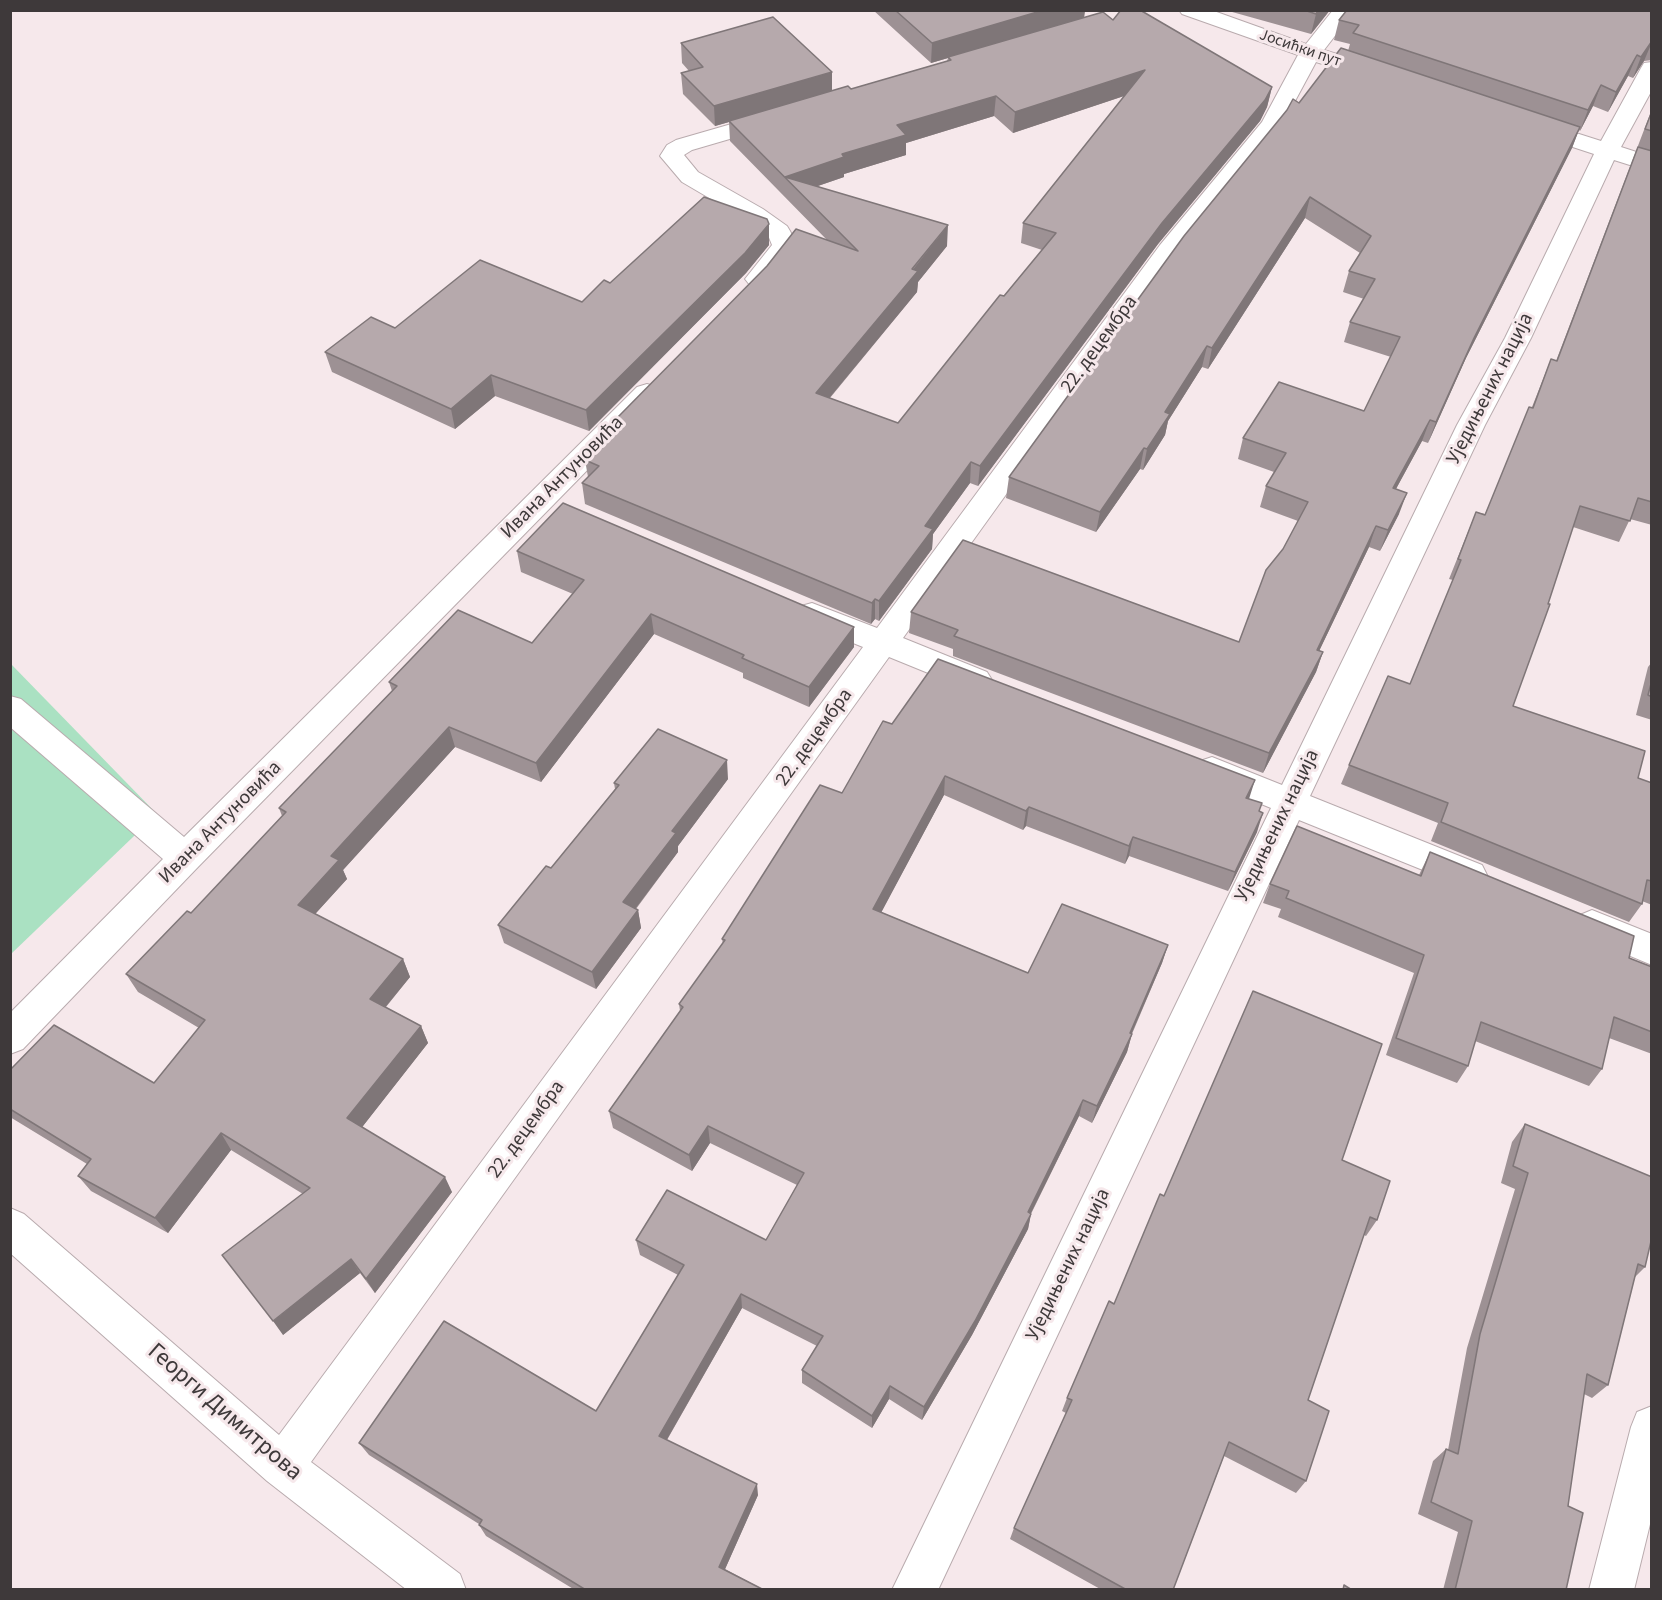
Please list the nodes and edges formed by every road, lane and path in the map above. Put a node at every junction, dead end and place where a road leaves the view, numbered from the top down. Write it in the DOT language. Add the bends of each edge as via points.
graph roads {
  1 [pos="1189,10"];
  2 [pos="1345,10"];
  3 [pos="1310,52"];
  4 [pos="1354,67"];
  5 [pos="1652,68"];
  6 [pos="797,112"];
  7 [pos="1507,118"];
  8 [pos="1607,151"];
  9 [pos="1652,165"];
  10 [pos="741,297"];
  11 [pos="666,373"];
  12 [pos="784,602"];
  13 [pos="883,644"];
  14 [pos="1005,691"];
  15 [pos="10,708"];
  16 [pos="1181,758"];
  17 [pos="1291,800"];
  18 [pos="185,858"];
  19 [pos="1498,886"];
  20 [pos="1564,914"];
  21 [pos="1652,950"];
  22 [pos="10,1038"];
  23 [pos="10,1227"];
  24 [pos="1652,1427"];
  25 [pos="282,1466"];
  26 [pos="444,1590"];
  27 [pos="914,1590"];
  28 [pos="1611,1590"];
  1 -- 3 [label="street, Јосићки пут"];
  2 -- 3 [label="street, 22. децембра"];
  3 -- 4 [label="street, Јосићки пут"];
  3 -- 13 [label="street, 22. децембра" via="1272,124 1169,250"];
  5 -- 8 [label="street, Уједињених нација"];
  6 -- 10 [label="street" via="684,145 672,156 690,177 778,231 785,245"];
  7 -- 8 [label="street"];
  8 -- 9 [label="street"];
  8 -- 17 [label="street, Уједињених нација"];
  11 -- 18 [label="street, Ивана Антуновића" via="554,504"];
  12 -- 13 [label="street"];
  13 -- 14 [label="street"];
  13 -- 25 [label="street, 22. децембра"];
  15 -- 18 [label="street"];
  16 -- 17 [label="street"];
  17 -- 19 [label="street"];
  17 -- 27 [label="street, Уједињених нација"];
  18 -- 22 [label="street, Ивана Антуновића"];
  20 -- 21 [label="street"];
  23 -- 25 [label="street, Георги Димитрова"];
  24 -- 28 [label="street"];
  25 -- 26 [label="street, Георги Димитрова"];
}
